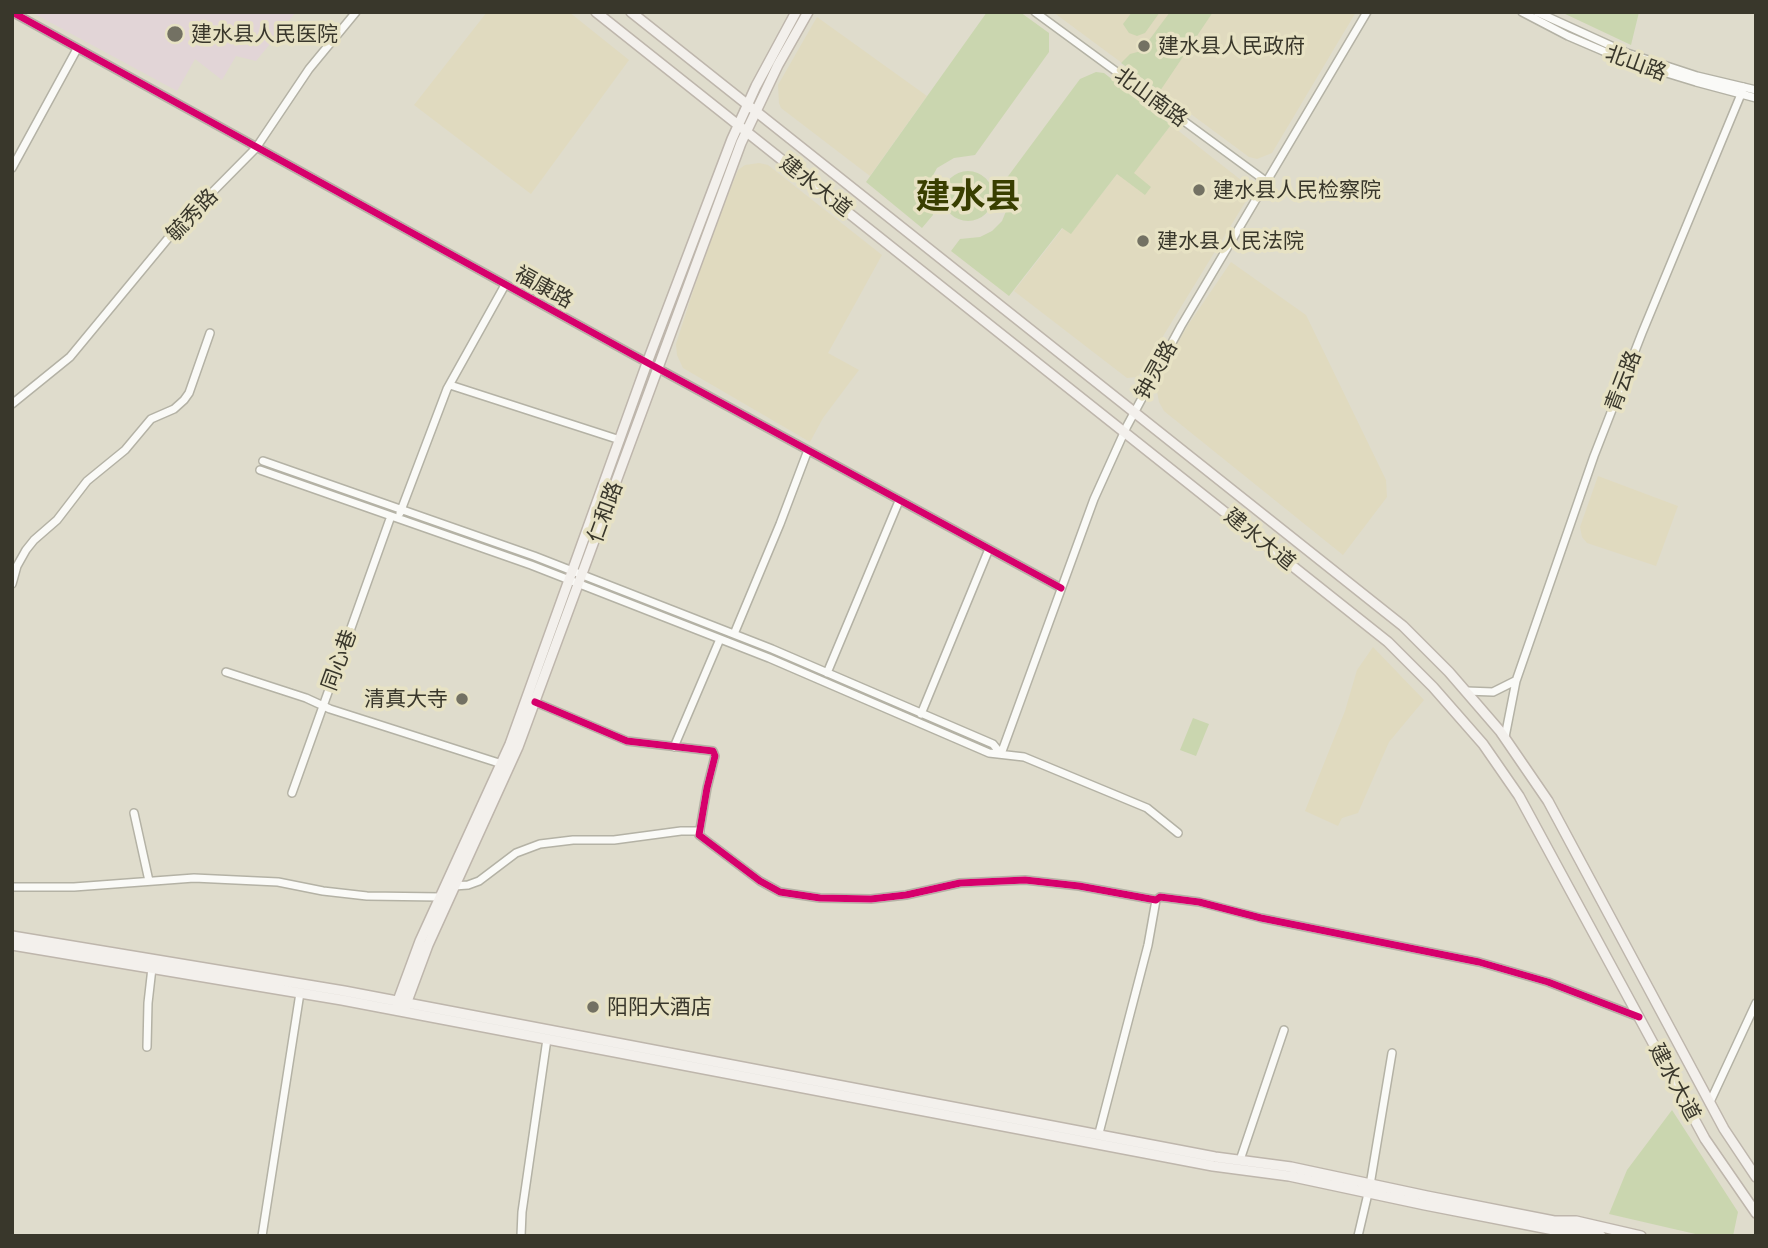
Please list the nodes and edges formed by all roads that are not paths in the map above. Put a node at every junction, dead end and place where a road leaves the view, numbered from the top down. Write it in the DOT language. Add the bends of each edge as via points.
graph roads {
  1 [pos="12,12"];
  2 [pos="356,12"];
  3 [pos="596,12"];
  4 [pos="631,12"];
  5 [pos="796,12"];
  6 [pos="808,12"];
  7 [pos="1035,12"];
  8 [pos="1367,12"];
  9 [pos="1522,12"];
  10 [pos="1537,12"];
  11 [pos="77,49"];
  12 [pos="1756,90"];
  13 [pos="1742,91"];
  14 [pos="1756,98"];
  15 [pos="751,107"];
  16 [pos="742,127"];
  17 [pos="256,148"];
  18 [pos="12,168"];
  19 [pos="1267,182"];
  20 [pos="505,285"];
  21 [pos="210,333"];
  22 [pos="652,366"];
  23 [pos="450,384"];
  24 [pos="12,404"];
  25 [pos="1134,411"];
  26 [pos="1125,431"];
  27 [pos="620,440"];
  28 [pos="808,450"];
  29 [pos="263,461"];
  30 [pos="260,470"];
  31 [pos="899,501"];
  32 [pos="401,509"];
  33 [pos="394,517"];
  34 [pos="989,549"];
  35 [pos="576,577"];
  36 [pos="12,584"];
  37 [pos="1062,588"];
  38 [pos="734,634"];
  39 [pos="720,639"];
  40 [pos="226,672"];
  41 [pos="827,673"];
  42 [pos="1516,681"];
  43 [pos="1466,691"];
  44 [pos="535,702"];
  45 [pos="323,705"];
  46 [pos="921,714"];
  47 [pos="1505,737"];
  48 [pos="674,747"];
  49 [pos="1002,754"];
  50 [pos="502,764"];
  51 [pos="292,793"];
  52 [pos="134,813"];
  53 [pos="700,831"];
  54 [pos="1178,833"];
  55 [pos="149,881"];
  56 [pos="454,886"];
  57 [pos="12,887"];
  58 [pos="440,897"];
  59 [pos="1156,900"];
  60 [pos="12,936"];
  61 [pos="12,945"];
  62 [pos="152,968"];
  63 [pos="301,988"];
  64 [pos="1756,1003"];
  65 [pos="401,1007"];
  66 [pos="1639,1017"];
  67 [pos="1284,1030"];
  68 [pos="547,1039"];
  69 [pos="147,1047"];
  70 [pos="1392,1053"];
  71 [pos="1710,1102"];
  72 [pos="972,1114"];
  73 [pos="1099,1133"];
  74 [pos="1240,1160"];
  75 [pos="1756,1177"];
  76 [pos="1369,1189"];
  77 [pos="1756,1213"];
  78 [pos="262,1236"];
  79 [pos="521,1236"];
  80 [pos="1358,1236"];
  81 [pos="1601,1236"];
  82 [pos="1641,1236"];
  1 -- 11 [label="street, 福康路"];
  2 -- 17 [label="street, 毓秀路" via="309,69"];
  3 -- 16 [label="main road, 建水大道"];
  4 -- 15 [label="main road, 建水大道"];
  5 -- 15 [label="main road, 仁和路"];
  6 -- 15 [label="main road, 仁和路"];
  7 -- 19 [label="street, 北山南路"];
  8 -- 19 [label="street, 钟灵路"];
  9 -- 13 [label="street, 北山路" via="1624,60"];
  10 -- 13 [label="street, 北山路" via="1627,53"];
  11 -- 17 [label="street, 福康路"];
  11 -- 18 [label="street"];
  12 -- 13 [label="street, 北山路"];
  13 -- 14 [label="street, 北山路"];
  13 -- 42 [label="street, 青云路" via="1610,414"];
  15 -- 16 [label="main road, 仁和路"];
  15 -- 25 [label="main road, 建水大道"];
  16 -- 22 [label="main road, 仁和路" via="705,207"];
  16 -- 26 [label="main road, 建水大道"];
  17 -- 20 [label="street, 福康路"];
  17 -- 24 [label="street, 毓秀路" via="175,230 70,357"];
  19 -- 25 [label="street, 钟灵路"];
  20 -- 22 [label="street, 福康路"];
  20 -- 23 [label="street, 同心巷"];
  21 -- 36 [label="street" via="184,400 151,419 125,450 87,481 26,550"];
  22 -- 27 [label="main road, 仁和路"];
  22 -- 28 [label="street, 福康路"];
  22 -- 35 [label="main road, 仁和路"];
  23 -- 27 [label="street"];
  23 -- 32 [label="street, 同心巷"];
  25 -- 26 [label="street, 钟灵路"];
  25 -- 43 [label="main road, 建水大道" via="1403,625"];
  26 -- 37 [label="street, 钟灵路"];
  26 -- 66 [label="main road, 建水大道" via="1388,642 1451,706 1524,804"];
  27 -- 35 [label="main road, 仁和路"];
  28 -- 31 [label="street, 福康路"];
  28 -- 38 [label="street"];
  29 -- 32 [label="street"];
  30 -- 33 [label="street"];
  31 -- 34 [label="street, 福康路"];
  31 -- 41 [label="street"];
  32 -- 33 [label="street, 同心巷"];
  32 -- 35 [label="street"];
  33 -- 35 [label="street"];
  33 -- 45 [label="street, 同心巷"];
  34 -- 37 [label="street, 福康路"];
  34 -- 46 [label="street"];
  35 -- 38 [label="street"];
  35 -- 39 [label="street"];
  35 -- 44 [label="main road, 仁和路"];
  35 -- 50 [label="main road, 仁和路"];
  37 -- 49 [label="street, 钟灵路"];
  38 -- 41 [label="street"];
  39 -- 48 [label="street"];
  39 -- 49 [label="street" via="989,753"];
  40 -- 45 [label="street"];
  41 -- 46 [label="street"];
  42 -- 43 [label="street" via="1493,692"];
  42 -- 47 [label="street, 青云路"];
  43 -- 47 [label="main road, 建水大道"];
  44 -- 48 [label="street" via="628,741"];
  44 -- 56 [label="main road, 仁和路"];
  45 -- 50 [label="street, 同心巷"];
  45 -- 51 [label="street"];
  46 -- 49 [label="street" via="993,744"];
  47 -- 71 [label="main road, 建水大道" via="1553,811"];
  48 -- 53 [label="street" via="715,754"];
  49 -- 54 [label="street" via="1024,757 1147,808"];
  50 -- 58 [label="main road, 仁和路"];
  52 -- 55 [label="street"];
  53 -- 56 [label="street" via="540,844 516,853 479,881"];
  53 -- 59 [label="street" via="699,835 771,888 803,896 871,898 960,883 1025,880"];
  55 -- 57 [label="street"];
  55 -- 58 [label="street" via="265,881 359,896"];
  56 -- 65 [label="main road, 仁和路"];
  58 -- 65 [label="main road, 仁和路" via="420,941"];
  59 -- 66 [label="street" via="1199,902 1479,962 1548,982"];
  59 -- 73 [label="street"];
  60 -- 63 [label="main road"];
  61 -- 62 [label="main road"];
  62 -- 63 [label="main road"];
  62 -- 69 [label="street"];
  63 -- 65 [label="main road"];
  63 -- 78 [label="street"];
  64 -- 71 [label="street"];
  65 -- 68 [label="main road"];
  65 -- 72 [label="main road"];
  66 -- 77 [label="main road, 建水大道" via="1705,1139"];
  67 -- 74 [label="street"];
  68 -- 72 [label="main road"];
  68 -- 79 [label="street"];
  70 -- 76 [label="street"];
  71 -- 75 [label="main road, 建水大道"];
  72 -- 73 [label="main road"];
  72 -- 76 [label="main road" via="1213,1166"];
  73 -- 74 [label="main road"];
  74 -- 76 [label="main road" via="1291,1167"];
  76 -- 80 [label="street"];
  76 -- 81 [label="main road" via="1553,1230"];
  76 -- 82 [label="main road" via="1576,1221"];
}
